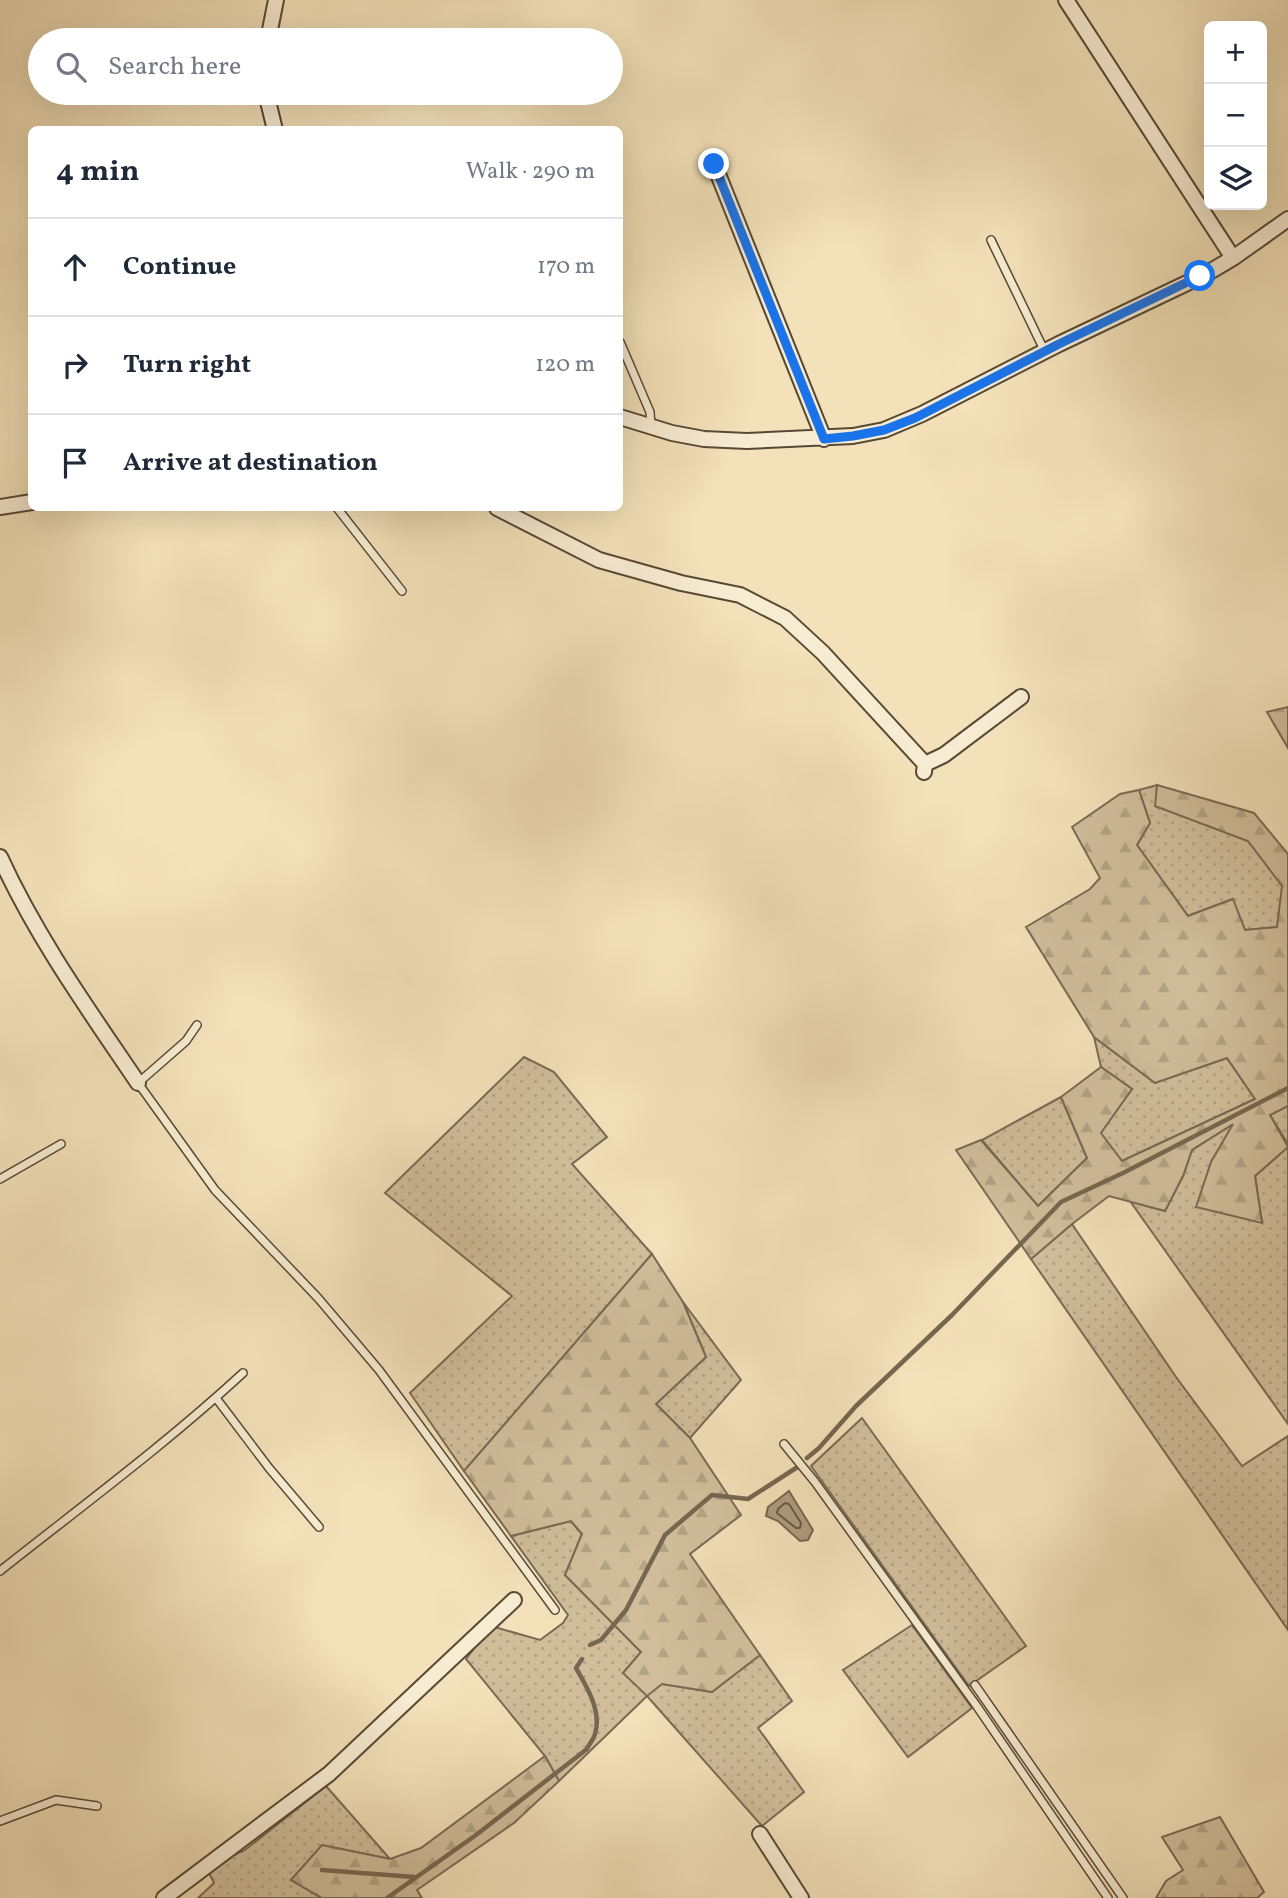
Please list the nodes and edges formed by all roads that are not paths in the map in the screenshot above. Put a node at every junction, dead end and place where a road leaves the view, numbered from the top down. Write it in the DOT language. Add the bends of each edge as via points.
graph roads {
  1 [pos="276,0"];
  2 [pos="1066,0"];
  3 [pos="270,28"];
  4 [pos="269,105"];
  5 [pos="274,126"];
  6 [pos="714,164"];
  7 [pos="1288,219"];
  8 [pos="991,240"];
  9 [pos="1233,258"];
  10 [pos="623,349"];
  11 [pos="1045,352"];
  12 [pos="623,418"];
  13 [pos="651,427"];
  14 [pos="824,439"];
  15 [pos="28,503"];
  16 [pos="0,507"];
  17 [pos="339,511"];
  18 [pos="503,511"];
  19 [pos="402,591"];
  20 [pos="1021,697"];
  21 [pos="0,857"];
  22 [pos="197,1025"];
  23 [pos="138,1083"];
  24 [pos="61,1143"];
  25 [pos="0,1179"];
  26 [pos="243,1373"];
  27 [pos="216,1398"];
  28 [pos="784,1444"];
  29 [pos="319,1527"];
  30 [pos="0,1571"];
  31 [pos="514,1600"];
  32 [pos="555,1610"];
  33 [pos="975,1685"];
  34 [pos="97,1806"];
  35 [pos="0,1821"];
  36 [pos="760,1834"];
  37 [pos="164,1898"];
  38 [pos="801,1898"];
  39 [pos="1108,1898"];
  40 [pos="1123,1898"];
  1 -- 3 [label="street"];
  2 -- 9 [label="street"];
  4 -- 5 [label="street"];
  6 -- 14 [label="street"];
  7 -- 9 [label="street"];
  8 -- 11 [label="lane"];
  9 -- 11 [label="street"];
  10 -- 13 [label="lane" via="650,412"];
  11 -- 14 [label="street" via="915,418 884,430"];
  12 -- 13 [label="street"];
  13 -- 14 [label="street" via="704,439"];
  15 -- 16 [label="street"];
  17 -- 19 [label="lane"];
  18 -- 20 [label="street" via="599,560 740,596 785,618 924,768"];
  21 -- 23 [label="street" via="54,960"];
  22 -- 23 [label="lane" via="186,1041"];
  23 -- 32 [label="lane" via="215,1190 379,1370"];
  24 -- 25 [label="lane"];
  26 -- 27 [label="lane"];
  27 -- 29 [label="lane"];
  27 -- 30 [label="lane"];
  28 -- 39 [label="lane" via="952,1671"];
  31 -- 37 [label="street" via="329,1774"];
  33 -- 40 [label="lane"];
  34 -- 35 [label="lane" via="56,1800"];
  36 -- 38 [label="street"];
}
